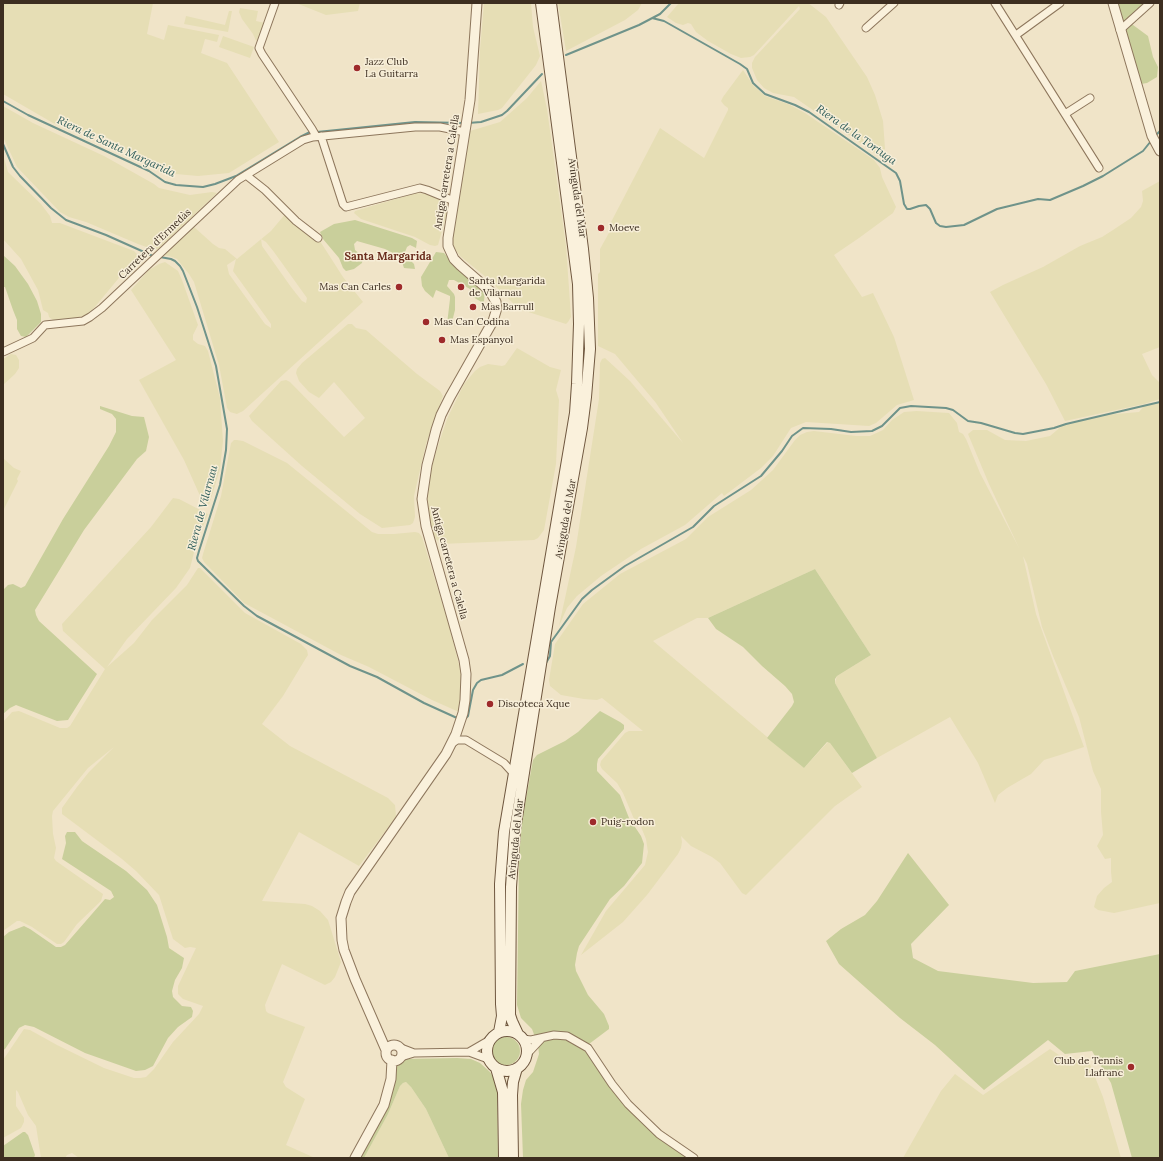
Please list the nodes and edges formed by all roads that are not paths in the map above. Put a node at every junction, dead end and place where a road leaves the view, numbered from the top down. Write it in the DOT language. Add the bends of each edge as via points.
graph roads {
  1 [pos="276,3"];
  2 [pos="477,3"];
  3 [pos="541,3"];
  4 [pos="551,3"];
  5 [pos="894,3"];
  6 [pos="995,3"];
  7 [pos="1060,3"];
  8 [pos="1113,3"];
  9 [pos="1150,3"];
  10 [pos="1050,6"];
  11 [pos="866,28"];
  12 [pos="1120,30"];
  13 [pos="1016,35"];
  14 [pos="1090,98"];
  15 [pos="1065,114"];
  16 [pos="465,131"];
  17 [pos="319,136"];
  18 [pos="1160,151"];
  19 [pos="1098,168"];
  20 [pos="246,175"];
  21 [pos="454,201"];
  22 [pos="318,238"];
  23 [pos="3,352"];
  24 [pos="459,725"];
  25 [pos="466,740"];
  26 [pos="451,744"];
  27 [pos="518,751"];
  28 [pos="504,763"];
  29 [pos="514,774"];
  30 [pos="499,1032"];
  31 [pos="520,1036"];
  32 [pos="541,1039"];
  33 [pos="488,1042"];
  34 [pos="386,1050"];
  35 [pos="469,1052"];
  36 [pos="401,1053"];
  37 [pos="527,1054"];
  38 [pos="488,1059"];
  39 [pos="392,1060"];
  40 [pos="496,1068"];
  41 [pos="517,1068"];
  42 [pos="355,1158"];
  43 [pos="504,1158"];
  44 [pos="513,1158"];
  45 [pos="694,1158"];
  1 -- 17 [label="street" via="259,48"];
  2 -- 16 [label="street, Antiga carretera a Calella" via="472,86"];
  3 -- 27 [label="main road, Avinguda del Mar" via="578,284 580,324 575,412"];
  4 -- 31 [label="main road, Avinguda del Mar" via="583,249 590,349 582,428 514,830 510,1015"];
  5 -- 11 [label="street"];
  6 -- 13 [label="street"];
  7 -- 10 [label="street"];
  8 -- 12 [label="street"];
  9 -- 12 [label="street"];
  10 -- 13 [label="street"];
  12 -- 18 [label="street"];
  13 -- 15 [label="street"];
  14 -- 15 [label="street"];
  15 -- 19 [label="street"];
  16 -- 17 [label="street, Carretera d'Ermedàs" via="415,127"];
  16 -- 21 [label="street, Antiga carretera a Calella"];
  17 -- 20 [label="street, Carretera d'Ermedàs" via="303,140"];
  17 -- 21 [label="street" via="346,207 420,188"];
  20 -- 22 [label="street"];
  20 -- 23 [label="street, Carretera d'Ermedàs" via="227,189 90,317 83,321 45,325 33,338"];
  21 -- 24 [label="street, Antiga carretera a Calella" via="448,246 460,266 490,291 498,308 441,415 430,450 422,492 426,526 465,668 465,700"];
  24 -- 25 [label="street"];
  24 -- 26 [label="street, Antiga carretera a Calella"];
  25 -- 26 [label="street" via="457,740"];
  25 -- 28 [label="street"];
  26 -- 34 [label="street, Antiga carretera a Calella" via="350,892 341,918 344,950"];
  27 -- 28 [label="street" via="512,761"];
  27 -- 29 [label="main road, Avinguda del Mar"];
  28 -- 29 [label="street"];
  29 -- 30 [label="main road, Avinguda del Mar" via="504,832 500,884 502,1016"];
  30 -- 31 [label="main road" via="512,1031"];
  30 -- 33 [label="main road"];
  31 -- 32 [label="street" via="531,1040"];
  31 -- 37 [label="main road" via="526,1044"];
  32 -- 37 [label="street"];
  32 -- 45 [label="street" via="554,1035 567,1036 588,1048 628,1104 659,1134"];
  33 -- 35 [label="street"];
  33 -- 38 [label="main road"];
  34 -- 36 [label="street" via="394,1045"];
  34 -- 39 [label="street" via="387,1057"];
  35 -- 36 [label="street"];
  35 -- 38 [label="street"];
  36 -- 39 [label="street" via="397,1060"];
  37 -- 41 [label="main road"];
  38 -- 40 [label="main road"];
  39 -- 42 [label="street" via="392,1074 384,1105"];
  40 -- 41 [label="main road" via="506,1071"];
  40 -- 43 [label="main road" via="502,1092"];
  41 -- 44 [label="main road" via="512,1095"];
}
